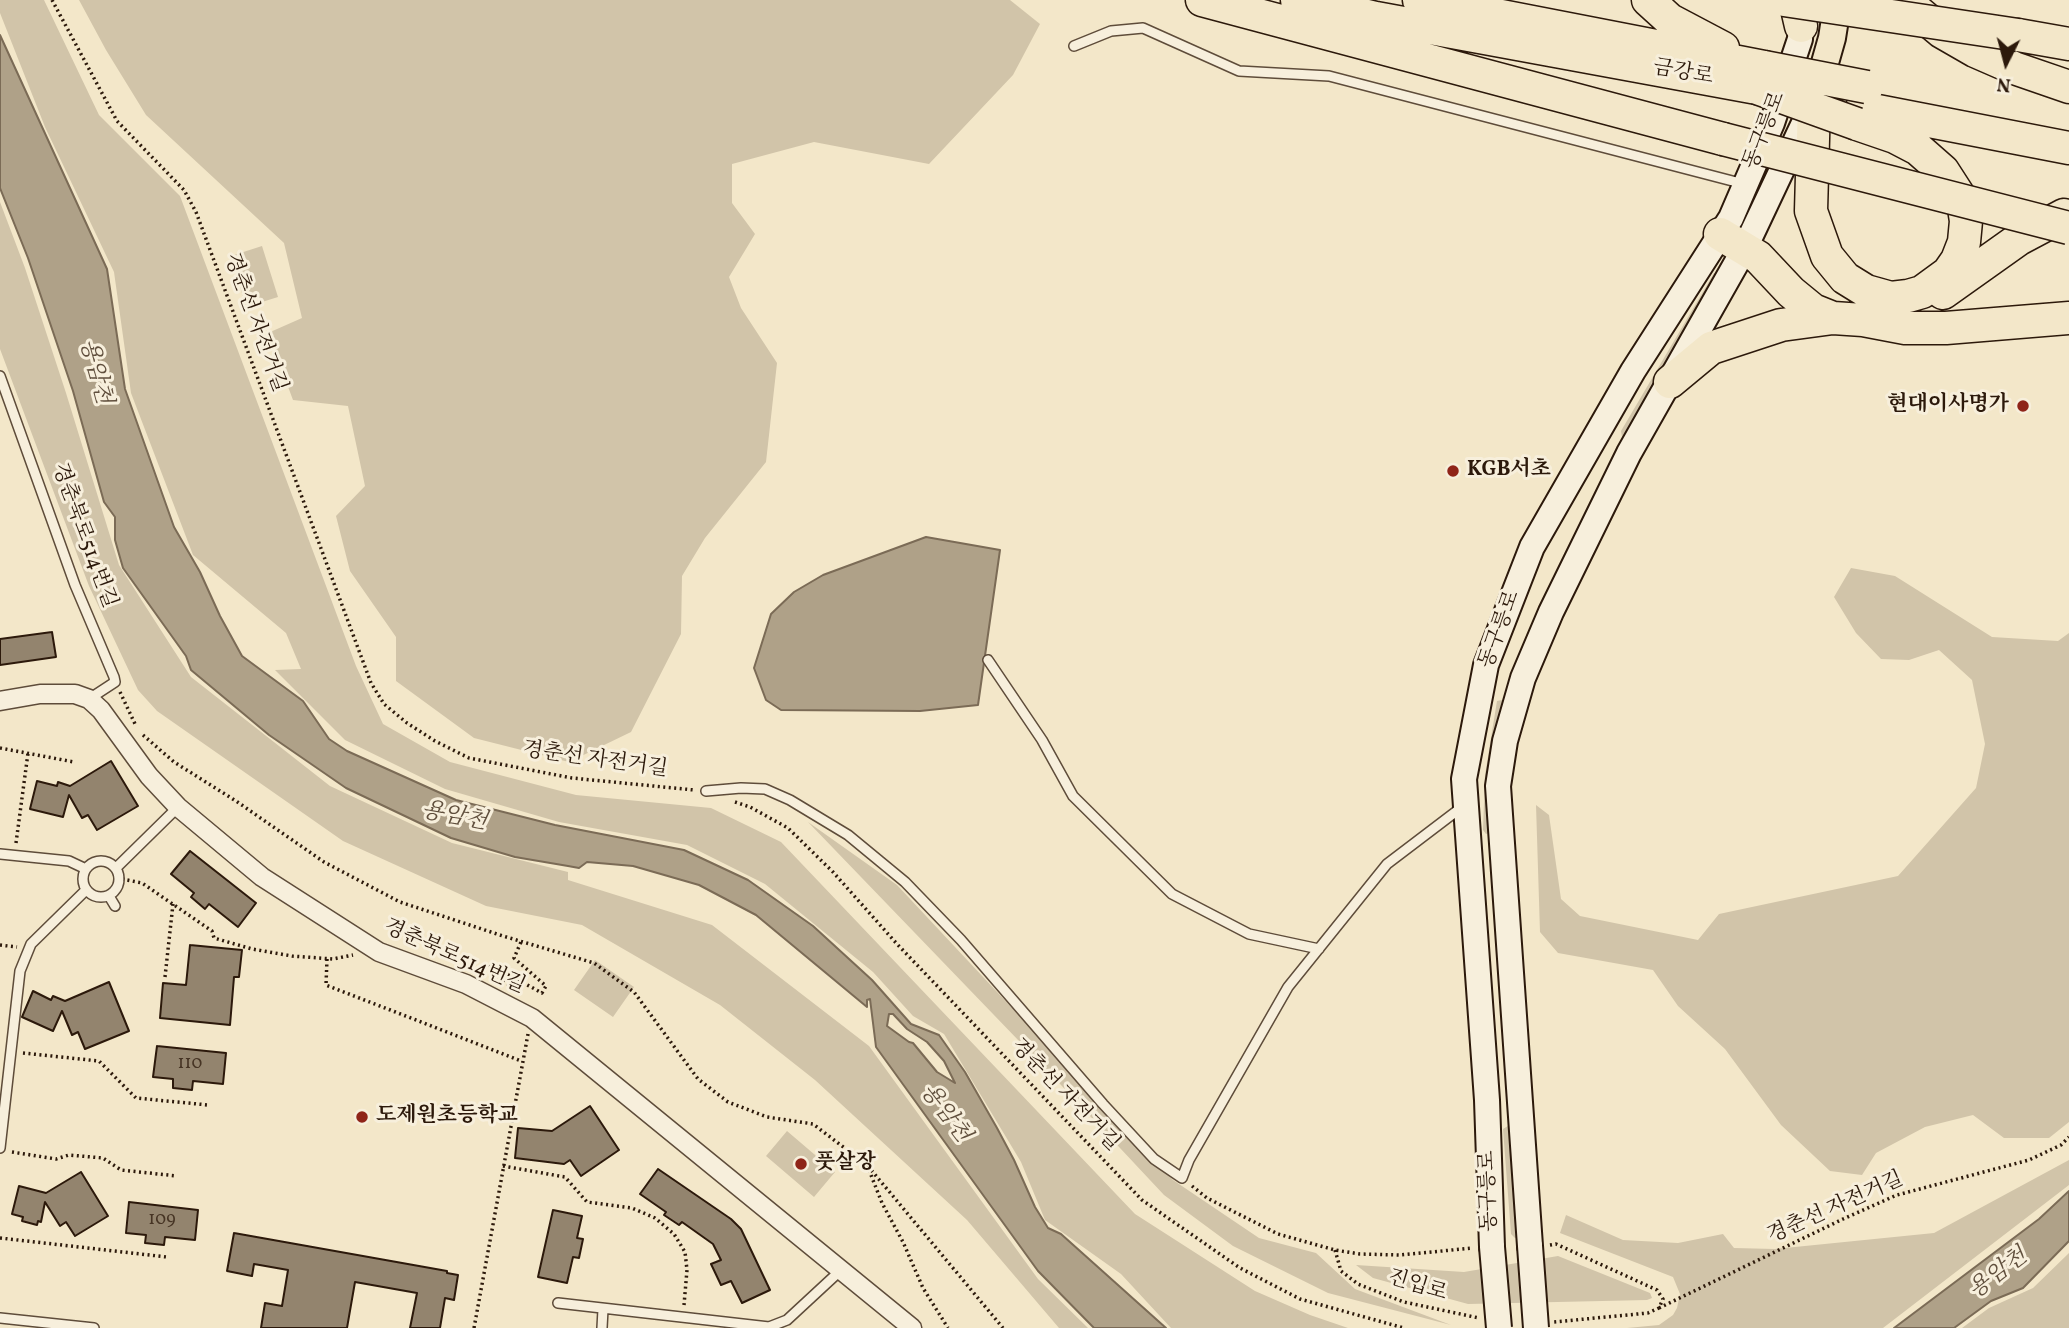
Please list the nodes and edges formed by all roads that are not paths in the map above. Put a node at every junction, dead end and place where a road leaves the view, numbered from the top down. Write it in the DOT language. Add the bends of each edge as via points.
graph roads {
  1 [pos="1202,0"];
  2 [pos="1297,0"];
  3 [pos="1419,0"];
  4 [pos="1648,0"];
  5 [pos="1838,0"];
  6 [pos="1904,0"];
  7 [pos="1796,6"];
  8 [pos="2069,44"];
  9 [pos="1074,46"];
  10 [pos="1761,77"];
  11 [pos="2069,87"];
  12 [pos="1814,103"];
  13 [pos="1862,106"];
  14 [pos="2069,127"];
  15 [pos="2069,148"];
  16 [pos="1745,184"];
  17 [pos="2069,213"];
  18 [pos="2069,228"];
  19 [pos="1732,241"];
  20 [pos="2069,318"];
  21 [pos="1848,319"];
  22 [pos="0,376"];
  23 [pos="1670,383"];
  24 [pos="988,660"];
  25 [pos="89,699"];
  26 [pos="0,701"];
  27 [pos="706,791"];
  28 [pos="1466,804"];
  29 [pos="178,807"];
  30 [pos="0,854"];
  31 [pos="116,868"];
  32 [pos="86,869"];
  33 [pos="86,890"];
  34 [pos="109,896"];
  35 [pos="115,906"];
  36 [pos="1319,949"];
  37 [pos="0,1148"];
  38 [pos="841,1270"];
  39 [pos="558,1303"];
  40 [pos="603,1309"];
  41 [pos="0,1318"];
  42 [pos="1494,1324"];
  43 [pos="1544,1325"];
  44 [pos="94,1328"];
  45 [pos="602,1328"];
  46 [pos="912,1328"];
  1 -- 18 [label="highway, bridge"];
  2 -- 10 [label="highway, 금강로" via="1390,20"];
  3 -- 10 [label="highway, 금강로"];
  4 -- 10 [label="highway" via="1670,20"];
  5 -- 12 [label="main road, 동구릉로"];
  6 -- 11 [label="highway" via="1942,32 1975,51"];
  7 -- 8 [label="highway, bridge"];
  7 -- 16 [label="street, 동구릉로" via="1800,39 1772,123"];
  9 -- 16 [label="lane" via="1111,31 1143,28 1240,71 1329,76"];
  10 -- 13 [label="highway, 금강로, bridge"];
  12 -- 13 [label="highway" via="1811,211 1827,256 1845,278 1866,291 1891,298 1922,292 1948,273 1957,260 1965,242 1963,202 1943,171 1918,149 1895,137"];
  12 -- 19 [label="street, 동구릉로"];
  13 -- 14 [label="highway, 금강로"];
  13 -- 15 [label="highway, 금강로"];
  16 -- 19 [label="street, 동구릉로" via="1731,218"];
  17 -- 21 [label="highway" via="2019,239 1931,301 1904,311"];
  19 -- 21 [label="highway" via="1758,257 1813,310"];
  19 -- 23 [label="street, 동구릉로"];
  19 -- 28 [label="street, 동구릉로" via="1633,371 1531,547 1486,665 1464,779"];
  20 -- 21 [label="highway" via="1947,328 1905,328"];
  21 -- 23 [label="highway" via="1781,325 1720,344"];
  22 -- 25 [label="lane, 경춘북로514번길" via="75,585 114,677 115,682"];
  23 -- 43 [label="street, 동구릉로, bridge" via="1629,453 1550,612 1523,678 1498,786 1530,1246"];
  24 -- 36 [label="lane" via="1073,796 1172,894 1249,934"];
  25 -- 26 [label="street" via="75,694 40,694"];
  25 -- 29 [label="street, 경춘북로514번길"];
  27 -- 36 [label="lane" via="765,789 848,835 914,891 1154,1159 1182,1178 1288,987"];
  28 -- 36 [label="lane" via="1387,864"];
  28 -- 42 [label="street, 동구릉로, bridge" via="1487,1100"];
  29 -- 31 [label="lane"];
  29 -- 38 [label="street, 경춘북로514번길" via="262,877 379,952 466,984 532,1018"];
  30 -- 32 [label="lane" via="69,861"];
  31 -- 32 [label="lane" via="97,861"];
  31 -- 34 [label="lane" via="120,878"];
  32 -- 33 [label="lane" via="82,875"];
  33 -- 34 [label="lane" via="99,898"];
  33 -- 37 [label="lane" via="31,944 20,971"];
  34 -- 35 [label="lane"];
  38 -- 40 [label="lane" via="787,1320 769,1327"];
  38 -- 46 [label="street, 경춘북로514번길"];
  39 -- 40 [label="lane"];
  40 -- 45 [label="lane"];
  41 -- 44 [label="lane"];
}
